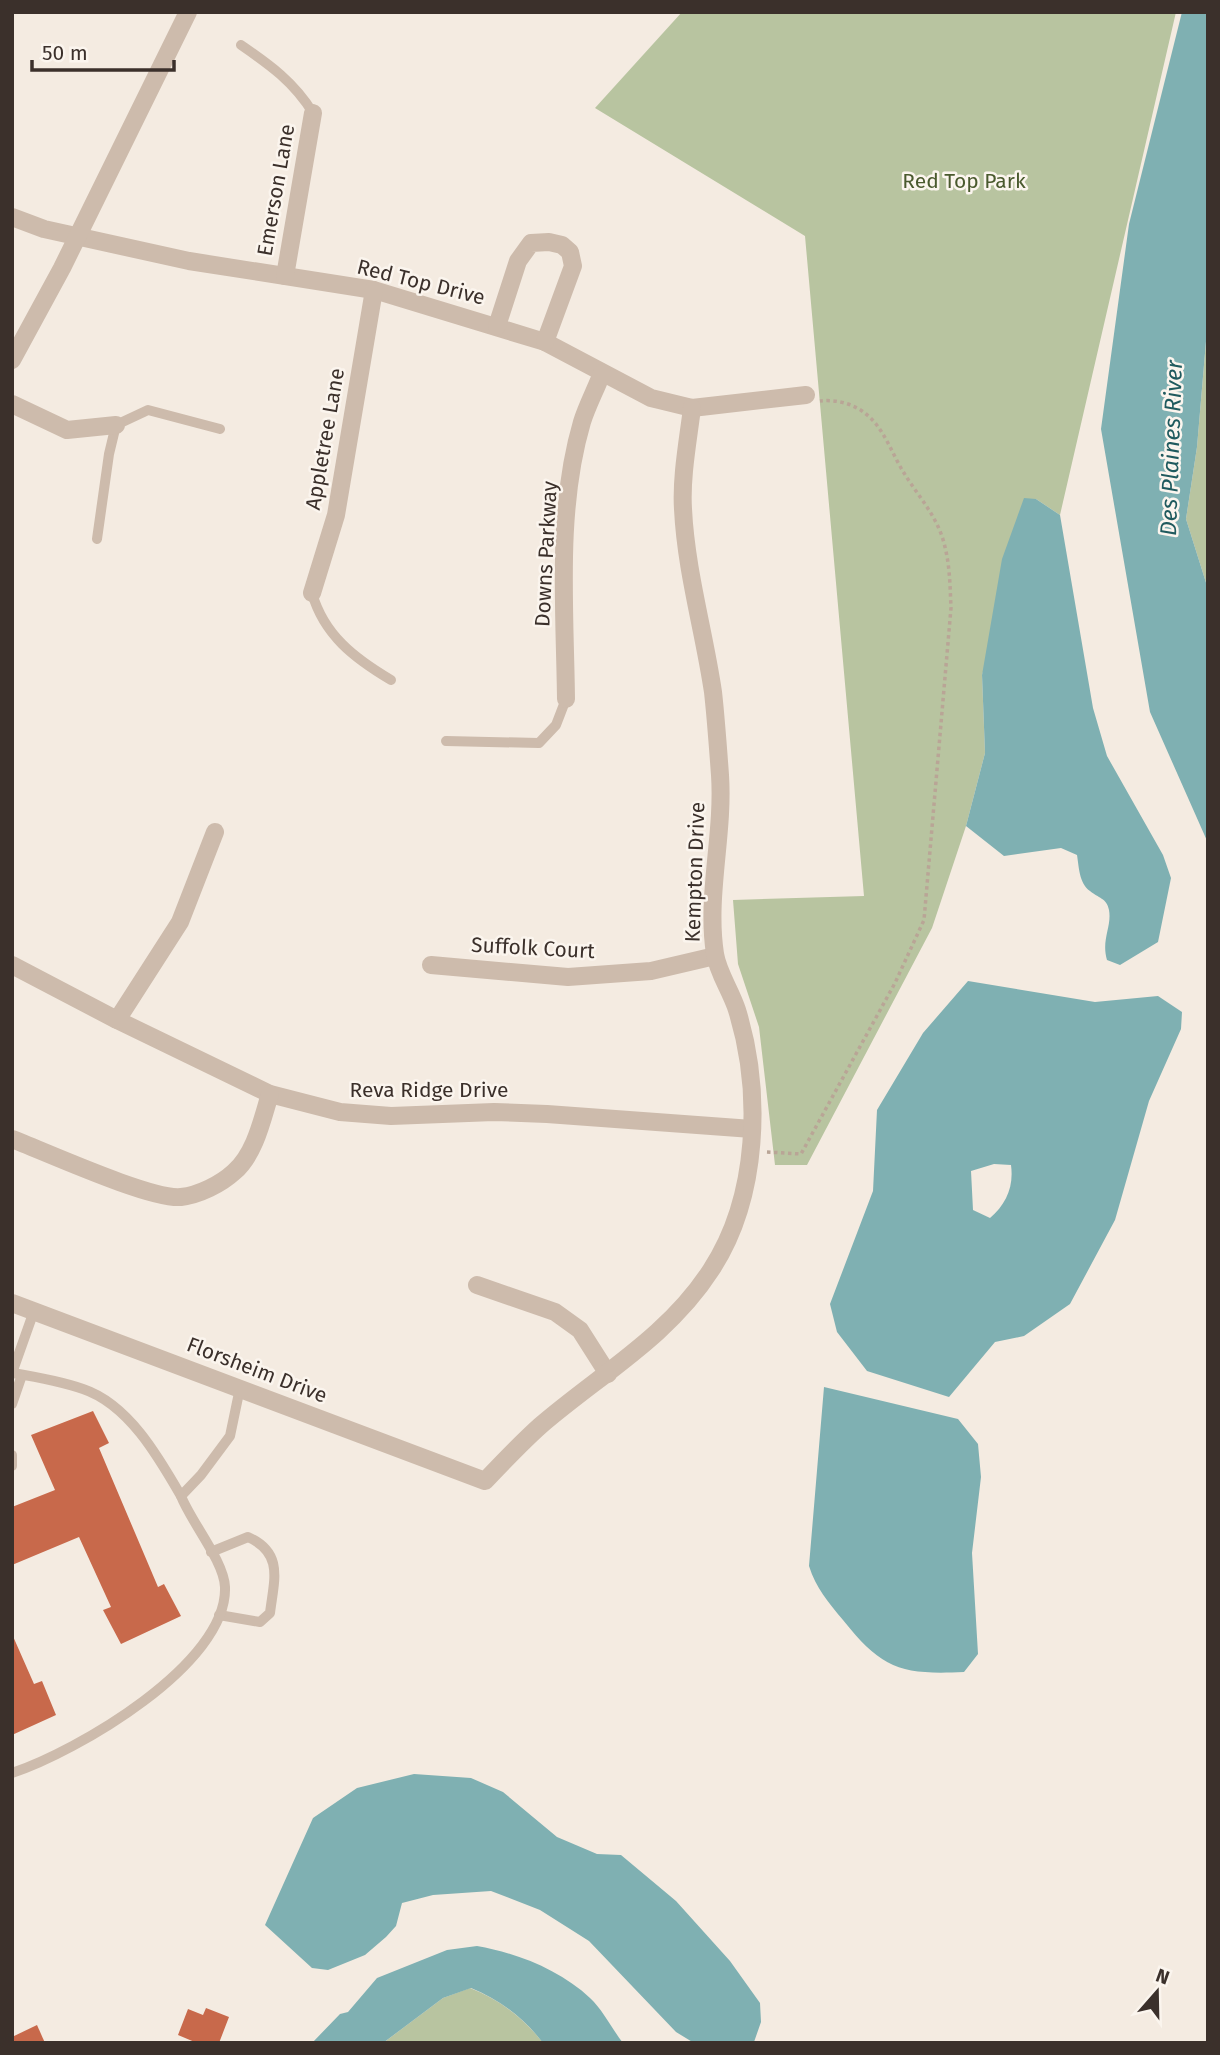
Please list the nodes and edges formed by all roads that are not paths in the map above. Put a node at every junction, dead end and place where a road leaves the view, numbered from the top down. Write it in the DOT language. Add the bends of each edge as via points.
graph roads {
  1 [pos="188,12"];
  2 [pos="241,45"];
  3 [pos="313,113"];
  4 [pos="12,217"];
  5 [pos="77,237"];
  6 [pos="285,276"];
  7 [pos="374,290"];
  8 [pos="497,326"];
  9 [pos="545,342"];
  10 [pos="12,360"];
  11 [pos="602,373"];
  12 [pos="806,395"];
  13 [pos="12,404"];
  14 [pos="691,408"];
  15 [pos="116,425"];
  16 [pos="220,429"];
  17 [pos="97,539"];
  18 [pos="312,593"];
  19 [pos="391,680"];
  20 [pos="566,699"];
  21 [pos="446,741"];
  22 [pos="215,832"];
  23 [pos="715,956"];
  24 [pos="12,965"];
  25 [pos="431,965"];
  26 [pos="117,1020"];
  27 [pos="270,1094"];
  28 [pos="751,1129"];
  29 [pos="12,1139"];
  30 [pos="477,1285"];
  31 [pos="12,1303"];
  32 [pos="34,1311"];
  33 [pos="16,1374"];
  34 [pos="608,1374"];
  35 [pos="240,1388"];
  36 [pos="12,1404"];
  37 [pos="12,1455"];
  38 [pos="12,1466"];
  39 [pos="485,1480"];
  40 [pos="181,1496"];
  41 [pos="211,1552"];
  42 [pos="219,1615"];
  43 [pos="12,1773"];
  1 -- 5 [label="street"];
  2 -- 3 [label="lane" via="284,75"];
  3 -- 6 [label="street, Emerson Lane"];
  4 -- 5 [label="street, Red Top Drive"];
  5 -- 6 [label="street, Red Top Drive"];
  5 -- 10 [label="street"];
  6 -- 7 [label="street, Red Top Drive"];
  7 -- 8 [label="street, Red Top Drive"];
  7 -- 18 [label="street, Appletree Lane" via="336,515"];
  8 -- 9 [label="street, Red Top Drive"];
  8 -- 9 [label="street" via="518,261 531,243 562,245 570,252 573,267"];
  9 -- 11 [label="street, Red Top Drive"];
  11 -- 14 [label="street, Red Top Drive" via="651,398"];
  11 -- 20 [label="street, Downs Parkway" via="582,423 570,484 565,554"];
  12 -- 14 [label="street, Red Top Drive"];
  13 -- 15 [label="street" via="67,430"];
  14 -- 23 [label="street, Kempton Drive" via="683,507 713,694 720,780"];
  15 -- 16 [label="lane" via="148,410"];
  15 -- 17 [label="lane"];
  18 -- 19 [label="lane" via="318,615 339,643"];
  20 -- 21 [label="lane" via="556,724 539,743"];
  22 -- 26 [label="street" via="180,922"];
  23 -- 25 [label="street, Suffolk Court" via="651,971 568,977"];
  23 -- 28 [label="street, Kempton Drive" via="737,1010 747,1052"];
  24 -- 26 [label="street, Reva Ridge Drive"];
  26 -- 27 [label="street, Reva Ridge Drive"];
  27 -- 28 [label="street, Reva Ridge Drive" via="340,1112 391,1116 494,1112"];
  27 -- 29 [label="street" via="257,1138 236,1171 210,1188 180,1197 154,1194"];
  28 -- 34 [label="street, Kempton Drive" via="743,1189 733,1224 711,1270 668,1324"];
  30 -- 34 [label="street" via="555,1312 580,1330"];
  31 -- 32 [label="street, Florsheim Drive"];
  32 -- 33 [label="lane"];
  32 -- 35 [label="street, Florsheim Drive"];
  33 -- 36 [label="lane"];
  33 -- 40 [label="lane" via="86,1389 117,1408 163,1464"];
  34 -- 39 [label="street, Kempton Drive" via="539,1427"];
  35 -- 39 [label="street, Florsheim Drive"];
  35 -- 40 [label="lane" via="230,1436"];
  37 -- 38 [label="lane"];
  40 -- 41 [label="lane"];
  41 -- 42 [label="lane" via="225,1586"];
  41 -- 42 [label="lane" via="248,1537 263,1544 275,1565 271,1613 260,1622"];
  42 -- 43 [label="lane" via="192,1659 169,1682 100,1730 39,1764"];
}
